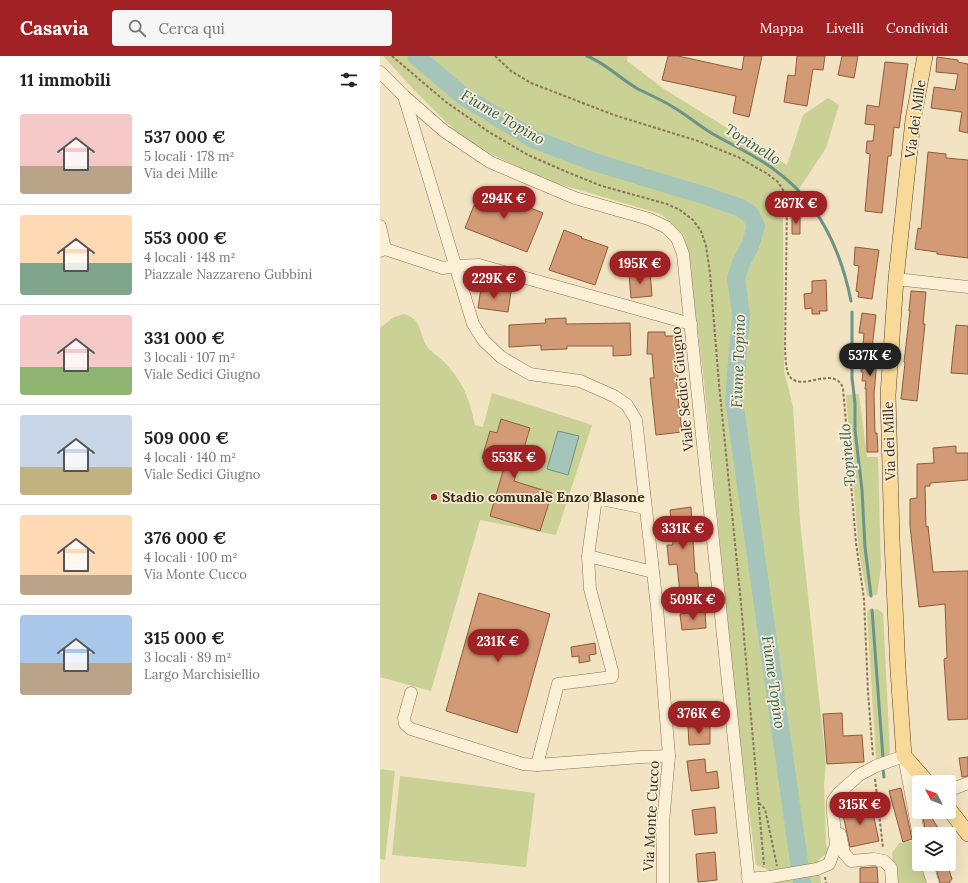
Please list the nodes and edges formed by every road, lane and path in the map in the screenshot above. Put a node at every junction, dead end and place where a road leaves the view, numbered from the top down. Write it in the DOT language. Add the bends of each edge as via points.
graph roads {
  1 [pos="392,56"];
  2 [pos="494,56"];
  3 [pos="925,56"];
  4 [pos="380,72"];
  5 [pos="404,96"];
  6 [pos="380,226"];
  7 [pos="383,250"];
  8 [pos="455,266"];
  9 [pos="896,279"];
  10 [pos="968,287"];
  11 [pos="691,324"];
  12 [pos="646,508"];
  13 [pos="588,556"];
  14 [pos="653,572"];
  15 [pos="411,693"];
  16 [pos="669,756"];
  17 [pos="904,756"];
  18 [pos="537,766"];
  19 [pos="873,767"];
  20 [pos="920,775"];
  21 [pos="968,783"];
  22 [pos="956,788"];
  23 [pos="833,801"];
  24 [pos="759,803"];
  25 [pos="956,818"];
  26 [pos="917,827"];
  27 [pos="968,834"];
  28 [pos="882,848"];
  29 [pos="929,871"];
  30 [pos="761,877"];
  31 [pos="663,883"];
  32 [pos="892,883"];
  33 [pos="933,883"];
  1 -- 24 [label="path" via="446,102 528,155 602,186 667,204 693,220 701,231 710,273"];
  2 -- 19 [label="path" via="511,71 531,83 614,115 698,141 738,157 778,182 785,193 785,350 788,373 796,381 836,379 843,388 856,543 864,599"];
  3 -- 9 [label="main road, Via dei Mille" via="913,120"];
  4 -- 5 [label="street, Viale Sedici Giugno"];
  5 -- 8 [label="street, Via Monte Cucco"];
  5 -- 11 [label="street, Viale Sedici Giugno" via="444,131 490,162 575,198 666,226 677,238 683,254"];
  6 -- 7 [label="street"];
  7 -- 8 [label="street" via="443,268"];
  8 -- 11 [label="street" via="479,265"];
  8 -- 12 [label="street, Via Monte Cucco" via="473,324 484,341 500,357 530,374 580,381 614,396 627,405 636,420"];
  9 -- 10 [label="street"];
  9 -- 17 [label="main road, Via dei Mille" via="888,395 892,549"];
  11 -- 30 [label="street, Viale Sedici Giugno"];
  12 -- 13 [label="street" via="596,498"];
  12 -- 14 [label="street, Via Monte Cucco"];
  13 -- 14 [label="street"];
  13 -- 18 [label="street" via="590,589 612,677 558,684"];
  14 -- 16 [label="street, Via Monte Cucco"];
  15 -- 18 [label="street" via="404,718 405,724 411,728 523,764"];
  16 -- 18 [label="street"];
  16 -- 31 [label="street, Via Monte Cucco" via="663,823"];
  17 -- 19 [label="street"];
  17 -- 20 [label="main road"];
  17 -- 26 [label="street"];
  19 -- 23 [label="street" via="859,775"];
  19 -- 28 [label="path"];
  21 -- 22 [label="street"];
  23 -- 30 [label="street, bridge" via="836,844 829,864 817,869"];
  23 -- 32 [label="street" via="844,853 851,862 874,859 884,861 891,868"];
  24 -- 30 [label="path" via="764,865"];
  24 -- 30 [label="path" via="765,809"];
  25 -- 27 [label="main road"];
  29 -- 33 [label="street"];
}
